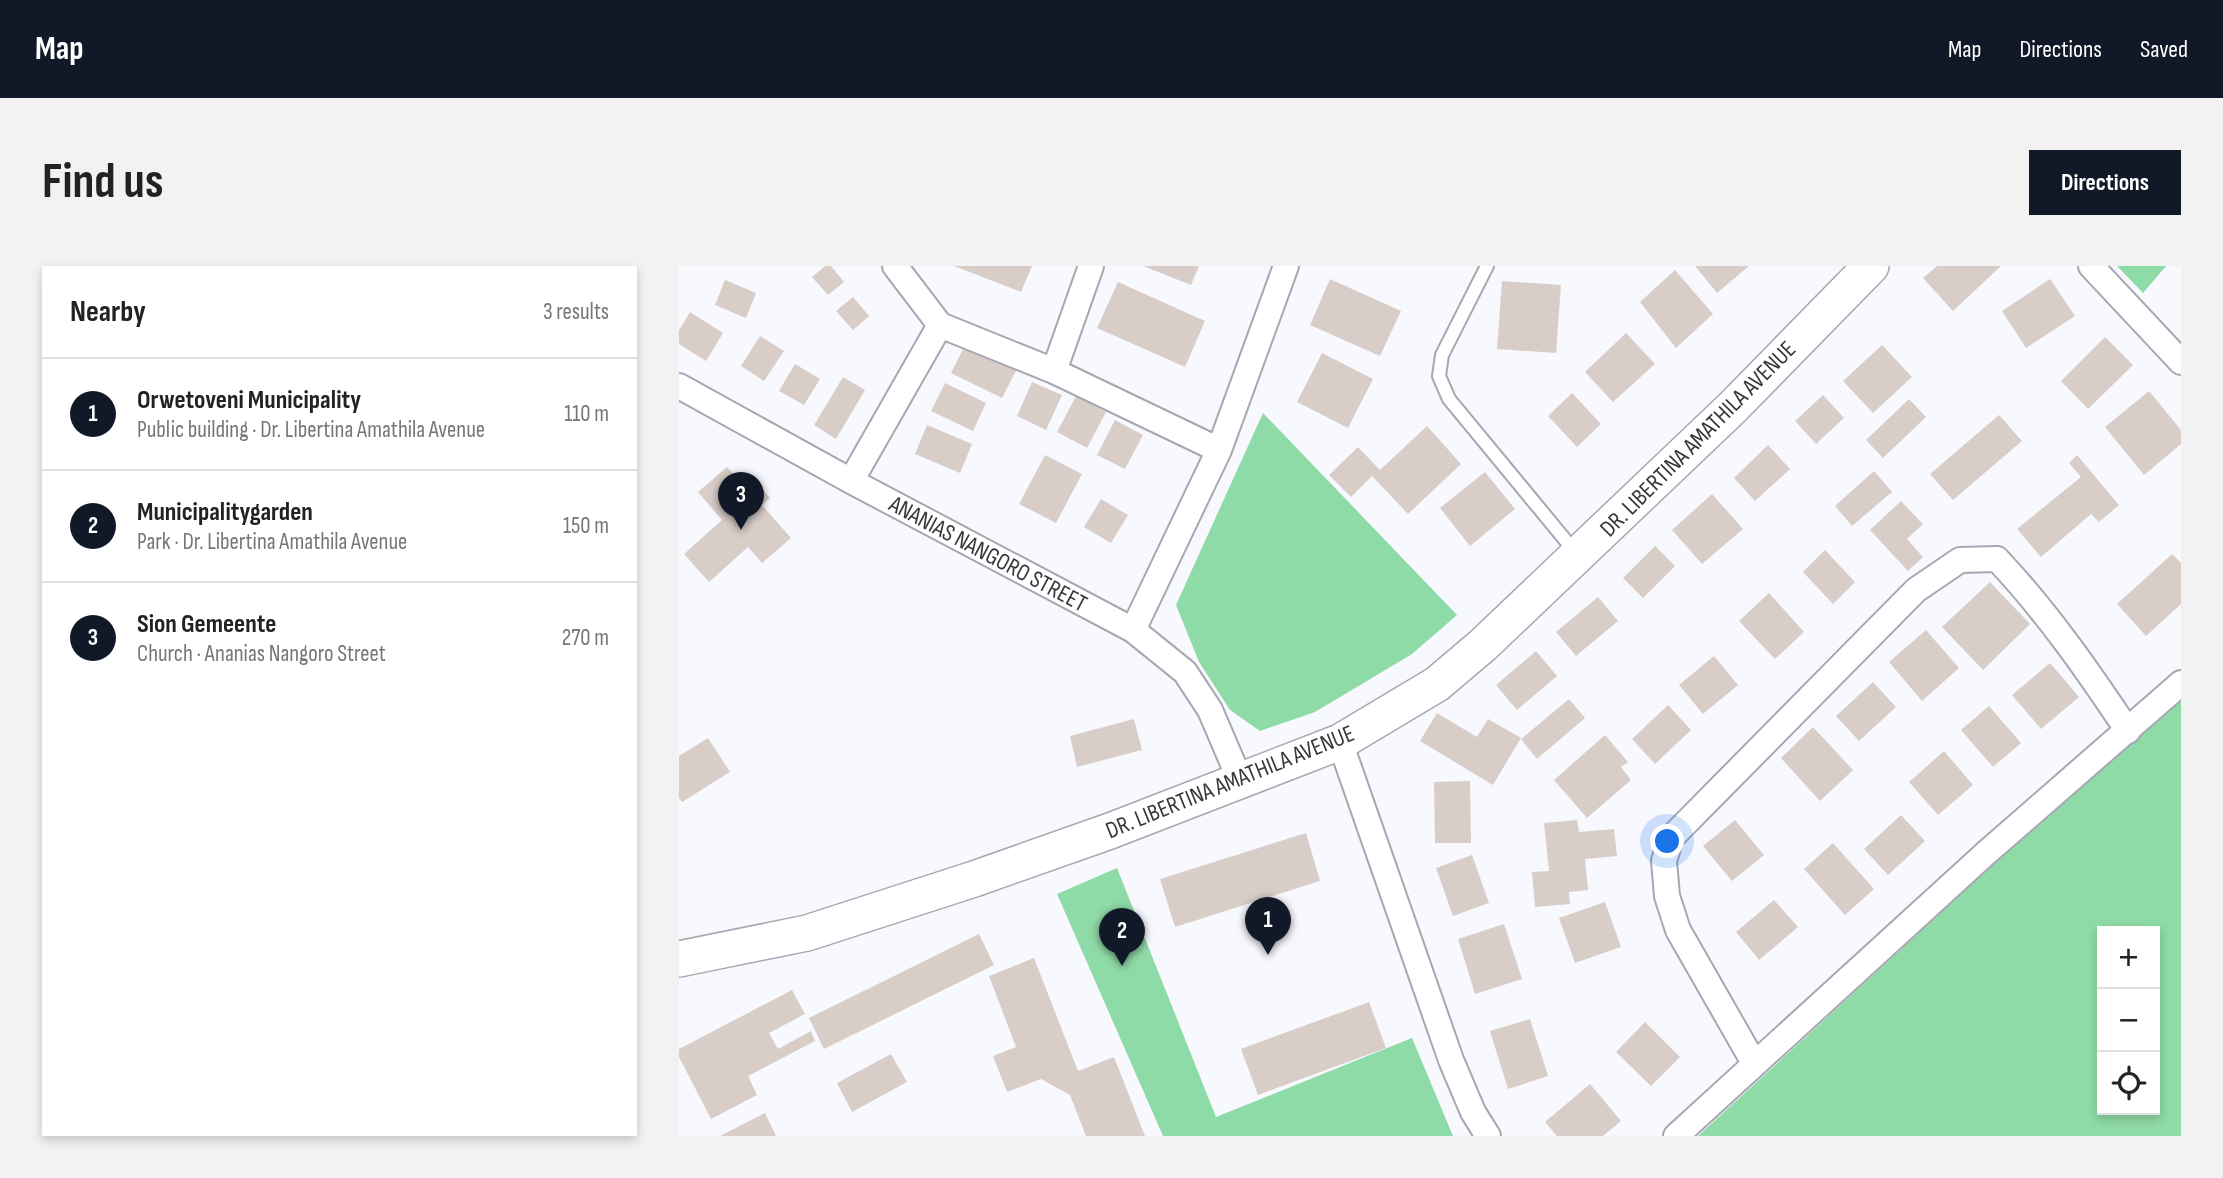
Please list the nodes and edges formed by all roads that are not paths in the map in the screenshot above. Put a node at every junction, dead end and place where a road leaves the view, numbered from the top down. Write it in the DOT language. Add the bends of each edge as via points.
graph roads {
  1 [pos="895,266"];
  2 [pos="1091,266"];
  3 [pos="1286,266"];
  4 [pos="1487,266"];
  5 [pos="1871,266"];
  6 [pos="2091,266"];
  7 [pos="940,325"];
  8 [pos="2181,362"];
  9 [pos="1054,371"];
  10 [pos="679,386"];
  11 [pos="1219,450"];
  12 [pos="851,481"];
  13 [pos="1579,556"];
  14 [pos="1133,630"];
  15 [pos="2181,683"];
  16 [pos="2128,731"];
  17 [pos="1340,742"];
  18 [pos="1240,780"];
  19 [pos="679,959"];
  20 [pos="1754,1063"];
  21 [pos="1488,1136"];
  22 [pos="1676,1136"];
  1 -- 7 [label="street"];
  2 -- 9 [label="street"];
  3 -- 11 [label="street"];
  4 -- 13 [label="lane" via="1442,355 1439,376 1449,399"];
  5 -- 13 [label="street, DR. LIBERTINA AMATHILA AVENUE"];
  6 -- 8 [label="street"];
  7 -- 9 [label="street"];
  7 -- 12 [label="street"];
  9 -- 11 [label="street"];
  10 -- 12 [label="street, ANANIAS NANGORO STREET"];
  11 -- 14 [label="street"];
  12 -- 14 [label="street, ANANIAS NANGORO STREET"];
  13 -- 17 [label="street, DR. LIBERTINA AMATHILA AVENUE" via="1437,684"];
  14 -- 18 [label="street, ANANIAS NANGORO STREET" via="1185,672 1210,710"];
  15 -- 16 [label="street"];
  16 -- 20 [label="street"];
  16 -- 20 [label="street" via="2079,658 1997,559 1960,559 1916,590 1671,838 1664,861 1667,896 1678,930"];
  17 -- 18 [label="street, DR. LIBERTINA AMATHILA AVENUE"];
  17 -- 21 [label="street" via="1451,1060"];
  18 -- 19 [label="street, DR. LIBERTINA AMATHILA AVENUE" via="1110,831 807,933"];
  20 -- 22 [label="street"];
}
